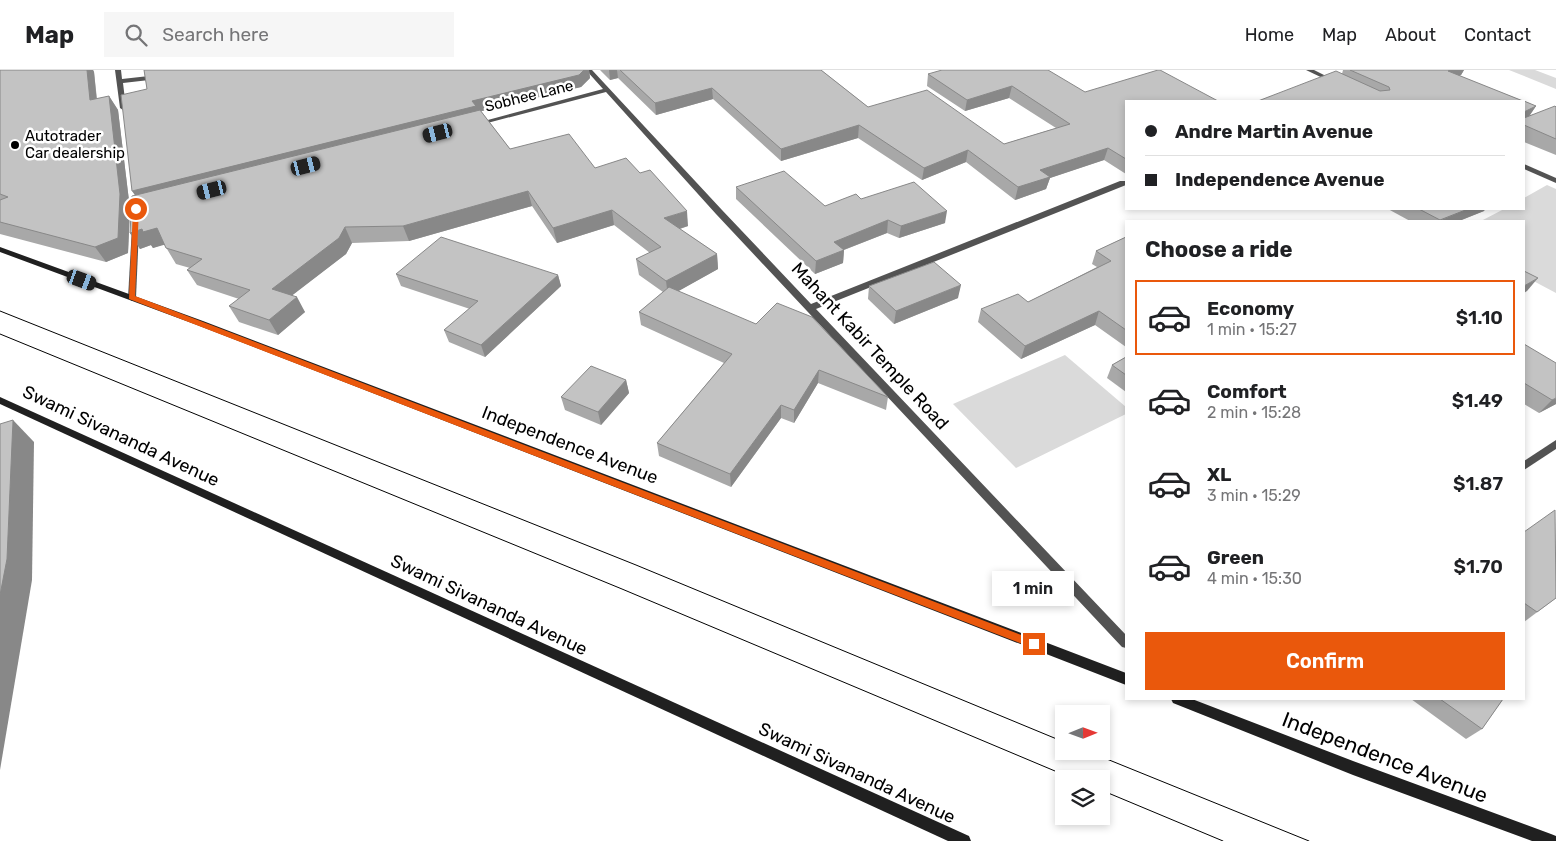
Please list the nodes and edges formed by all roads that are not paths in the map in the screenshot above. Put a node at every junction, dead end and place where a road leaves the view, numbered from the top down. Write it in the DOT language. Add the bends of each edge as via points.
graph roads {
  1 [pos="118,70"];
  2 [pos="589,70"];
  3 [pos="1309,70"];
  4 [pos="166,76"];
  5 [pos="120,81"];
  6 [pos="1343,85"];
  7 [pos="608,90"];
  8 [pos="124,112"];
  9 [pos="464,127"];
  10 [pos="1525,166"];
  11 [pos="1556,181"];
  12 [pos="1123,183"];
  13 [pos="136,219"];
  14 [pos="0,249"];
  15 [pos="132,298"];
  16 [pos="810,308"];
  17 [pos="0,400"];
  18 [pos="1556,444"];
  19 [pos="1525,465"];
  20 [pos="1125,643"];
  21 [pos="1125,679"];
  22 [pos="1182,700"];
  23 [pos="964,841"];
  24 [pos="1552,841"];
  1 -- 5 [label="street"];
  2 -- 7 [label="street, Mahant Kabir Temple Road"];
  3 -- 6 [label="street"];
  4 -- 5 [label="street"];
  5 -- 8 [label="street"];
  7 -- 9 [label="street, Sobhee Lane"];
  7 -- 16 [label="street, Mahant Kabir Temple Road"];
  10 -- 11 [label="street"];
  12 -- 16 [label="street"];
  13 -- 15 [label="street"];
  14 -- 15 [label="street, Independence Avenue"];
  15 -- 21 [label="street, Independence Avenue"];
  16 -- 20 [label="street, Mahant Kabir Temple Road"];
  17 -- 23 [label="street, Swami Sivananda Avenue"];
  18 -- 19 [label="street"];
  22 -- 24 [label="street, Independence Avenue" via="1353,768"];
}
